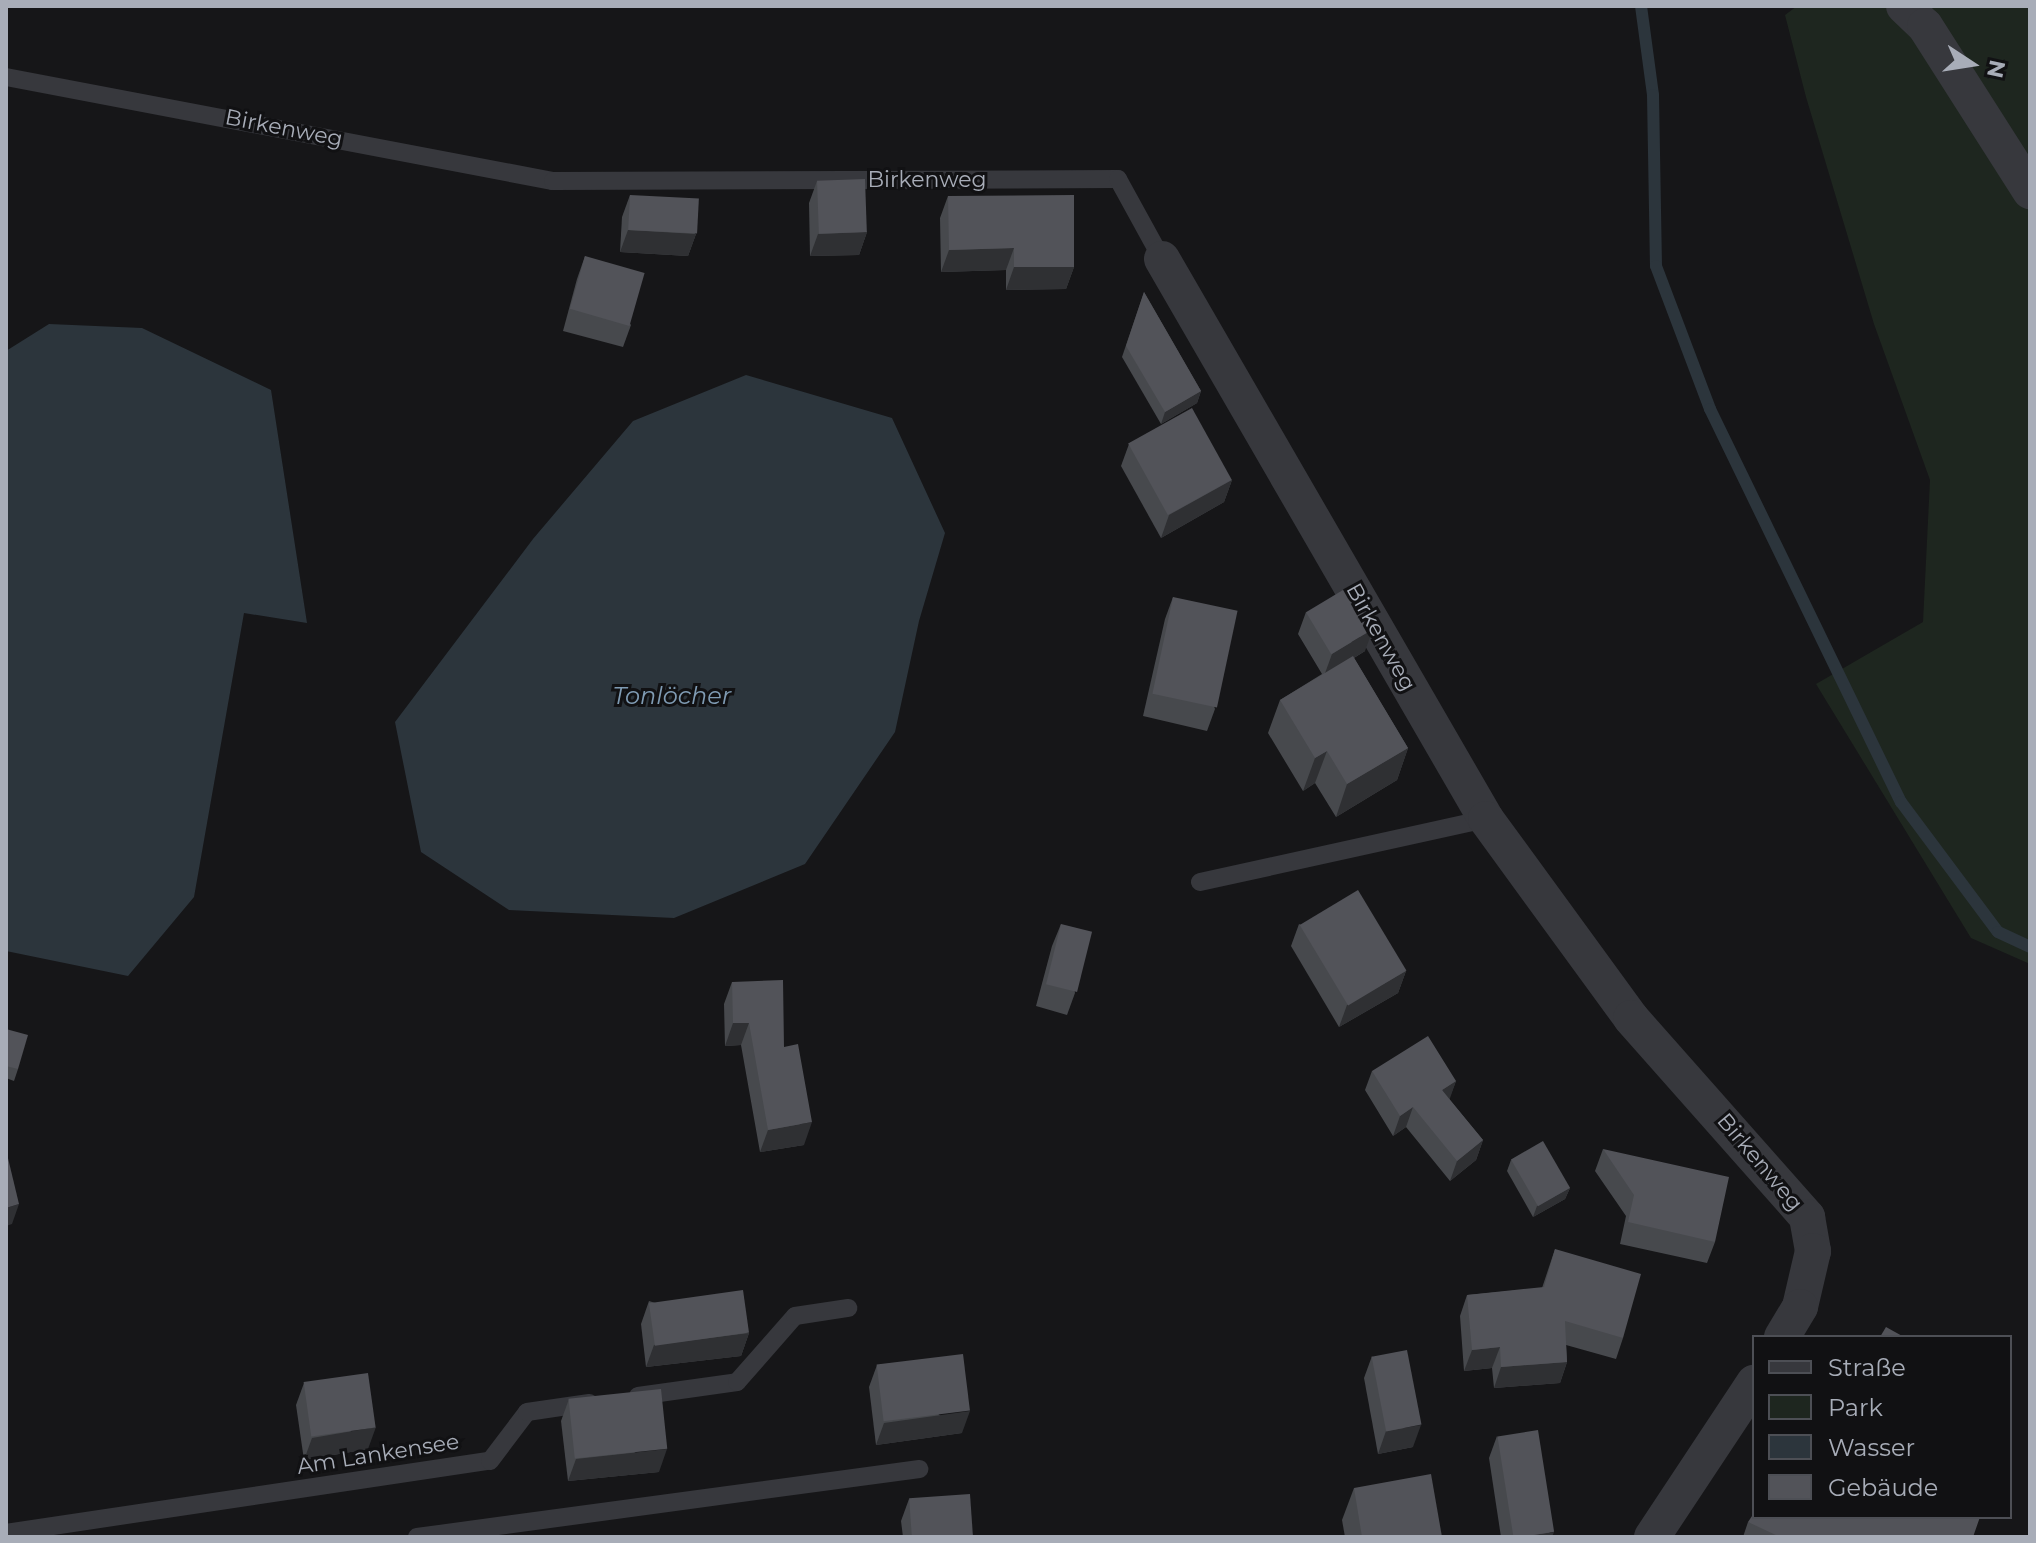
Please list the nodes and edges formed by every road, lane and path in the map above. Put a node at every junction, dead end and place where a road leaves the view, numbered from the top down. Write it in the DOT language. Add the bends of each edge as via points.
graph roads {
  1 [pos="1904,6"];
  2 [pos="6,77"];
  3 [pos="2030,191"];
  4 [pos="1162,259"];
  5 [pos="1486,819"];
  6 [pos="1200,882"];
  7 [pos="848,1308"];
  8 [pos="1783,1335"];
  9 [pos="1752,1386"];
  10 [pos="919,1469"];
  11 [pos="6,1533"];
  12 [pos="417,1537"];
  13 [pos="1652,1537"];
  1 -- 3 [label="street" via="1925,26"];
  2 -- 4 [label="lane, Birkenweg" via="553,181 1118,179"];
  4 -- 5 [label="street, Birkenweg"];
  5 -- 6 [label="lane"];
  5 -- 8 [label="street, Birkenweg" via="1631,1018 1807,1217 1813,1251 1800,1307"];
  7 -- 11 [label="lane, Am Lankensee" via="795,1316 737,1382 527,1412 490,1461"];
  9 -- 13 [label="street"];
  10 -- 12 [label="lane"];
}
